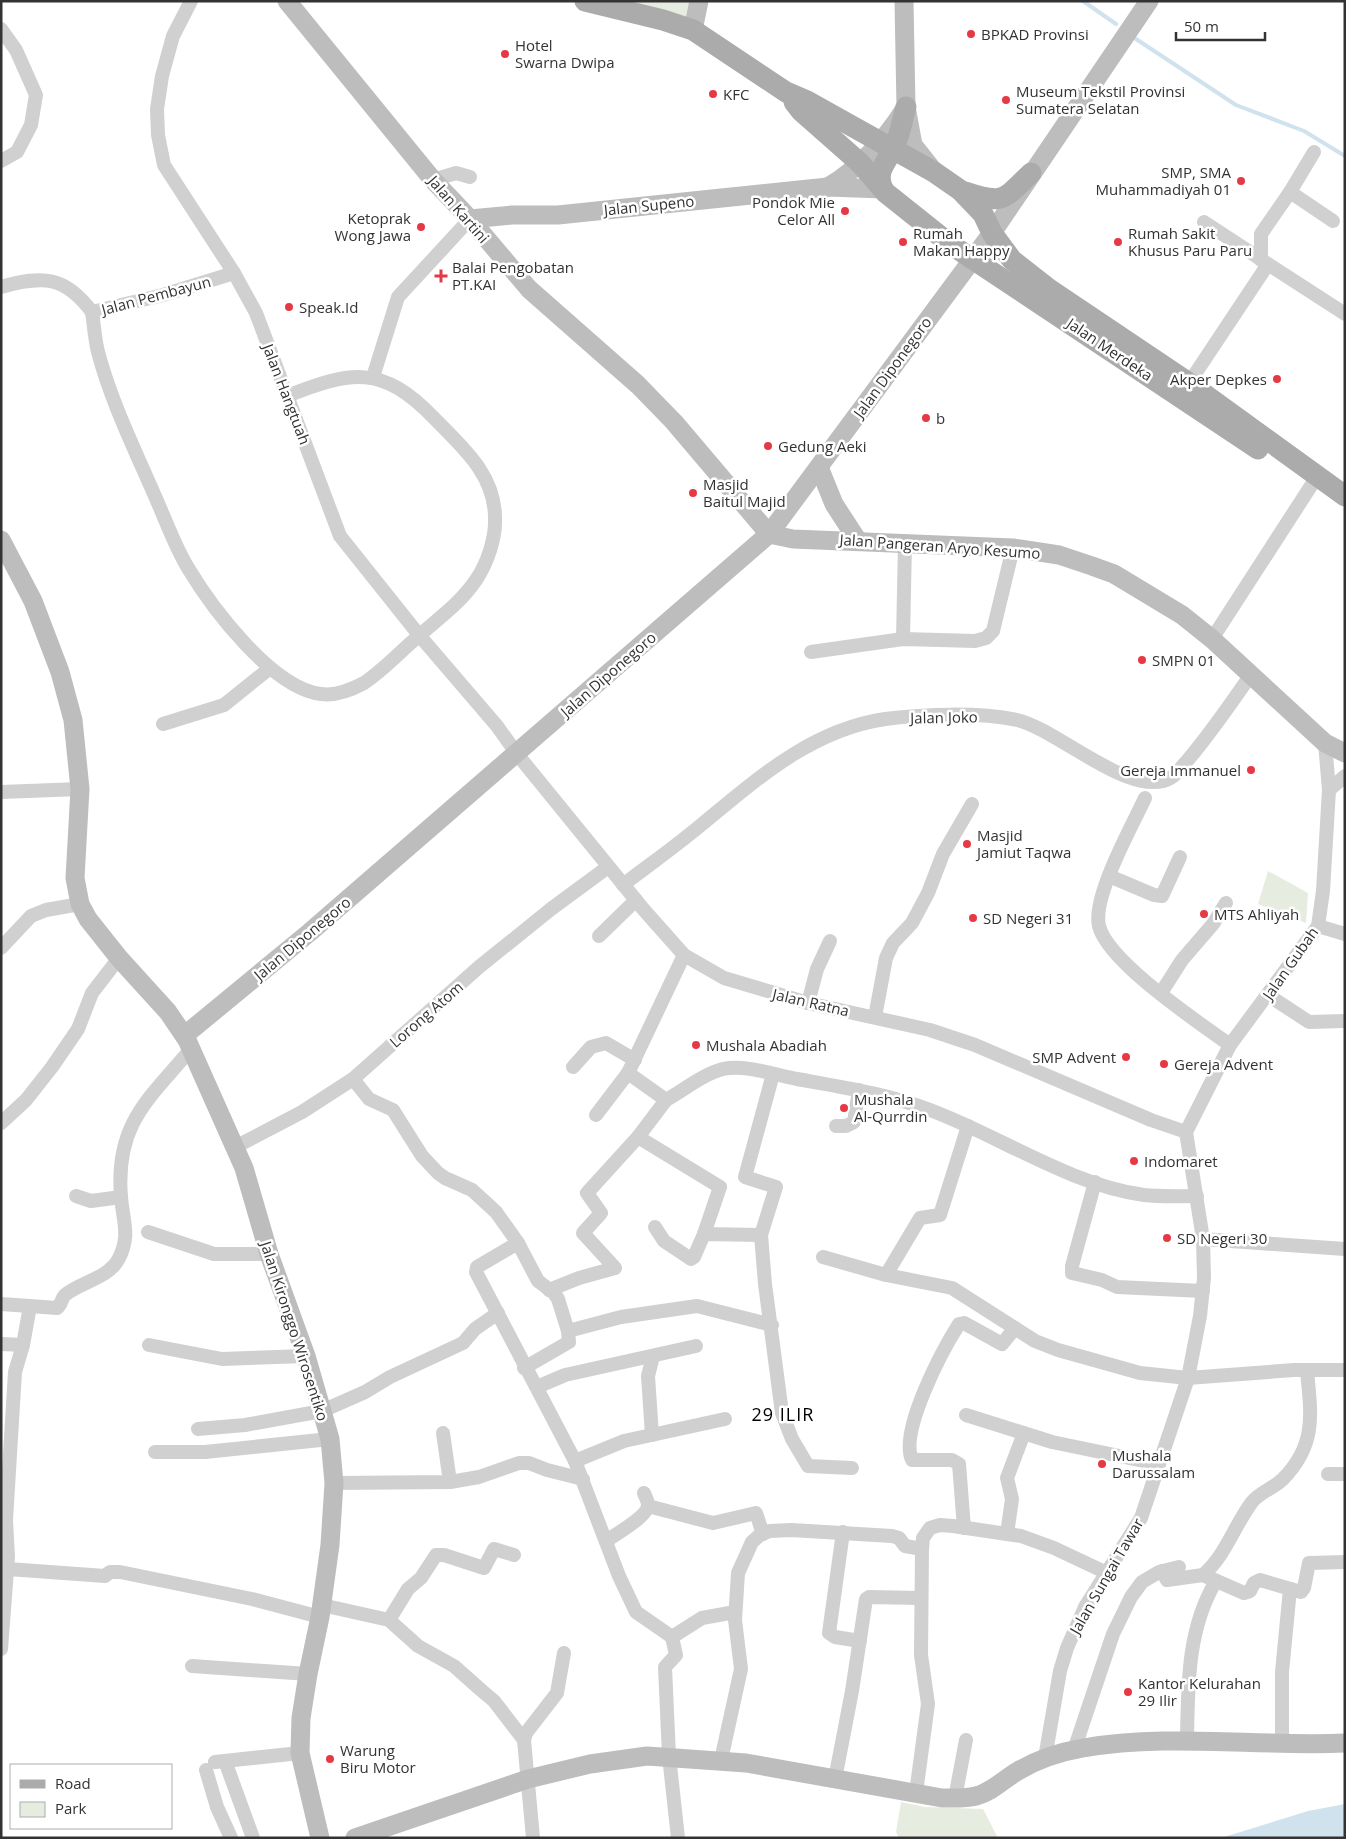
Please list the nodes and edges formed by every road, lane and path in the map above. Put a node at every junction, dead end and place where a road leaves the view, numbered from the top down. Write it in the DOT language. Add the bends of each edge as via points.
graph roads {
  1 [pos="191,1"];
  2 [pos="287,1"];
  3 [pos="585,1"];
  4 [pos="699,1"];
  5 [pos="904,1"];
  6 [pos="1149,1"];
  7 [pos="1,29"];
  8 [pos="693,30"];
  9 [pos="786,92"];
  10 [pos="906,107"];
  11 [pos="886,146"];
  12 [pos="1314,152"];
  13 [pos="1,161"];
  14 [pos="860,162"];
  15 [pos="934,172"];
  16 [pos="1031,173"];
  17 [pos="470,177"];
  18 [pos="433,180"];
  19 [pos="828,187"];
  20 [pos="883,189"];
  21 [pos="960,190"];
  22 [pos="1290,192"];
  23 [pos="512,215"];
  24 [pos="470,219"];
  25 [pos="1334,221"];
  26 [pos="1204,222"];
  27 [pos="992,233"];
  28 [pos="489,244"];
  29 [pos="973,258"];
  30 [pos="1264,262"];
  31 [pos="234,273"];
  32 [pos="1,286"];
  33 [pos="92,312"];
  34 [pos="1345,314"];
  35 [pos="373,377"];
  36 [pos="1189,383"];
  37 [pos="288,396"];
  38 [pos="819,467"];
  39 [pos="1315,480"];
  40 [pos="1345,496"];
  41 [pos="1345,509"];
  42 [pos="769,534"];
  43 [pos="1,540"];
  44 [pos="858,540"];
  45 [pos="905,543"];
  46 [pos="1014,548"];
  47 [pos="419,635"];
  48 [pos="903,639"];
  49 [pos="1212,639"];
  50 [pos="811,652"];
  51 [pos="270,668"];
  52 [pos="1250,676"];
  53 [pos="163,724"];
  54 [pos="1325,744"];
  55 [pos="1345,753"];
  56 [pos="517,754"];
  57 [pos="1345,776"];
  58 [pos="80,789"];
  59 [pos="1329,790"];
  60 [pos="1,792"];
  61 [pos="1145,798"];
  62 [pos="972,804"];
  63 [pos="1180,857"];
  64 [pos="608,867"];
  65 [pos="1109,876"];
  66 [pos="623,885"];
  67 [pos="636,900"];
  68 [pos="1226,903"];
  69 [pos="80,904"];
  70 [pos="1318,926"];
  71 [pos="1345,934"];
  72 [pos="599,936"];
  73 [pos="830,941"];
  74 [pos="3,944"];
  75 [pos="684,955"];
  76 [pos="120,958"];
  77 [pos="1161,993"];
  78 [pos="1268,995"];
  79 [pos="808,1003"];
  80 [pos="875,1017"];
  81 [pos="1345,1021"];
  82 [pos="188,1041"];
  83 [pos="1230,1045"];
  84 [pos="634,1060"];
  85 [pos="573,1067"];
  86 [pos="628,1073"];
  87 [pos="773,1074"];
  88 [pos="352,1080"];
  89 [pos="859,1090"];
  90 [pos="666,1100"];
  91 [pos="596,1115"];
  92 [pos="1,1123"];
  93 [pos="836,1126"];
  94 [pos="968,1126"];
  95 [pos="1186,1132"];
  96 [pos="638,1137"];
  97 [pos="236,1147"];
  98 [pos="1095,1182"];
  99 [pos="76,1196"];
  100 [pos="1197,1196"];
  101 [pos="121,1197"];
  102 [pos="655,1227"];
  103 [pos="148,1232"];
  104 [pos="704,1234"];
  105 [pos="761,1235"];
  106 [pos="1203,1239"];
  107 [pos="518,1243"];
  108 [pos="1345,1249"];
  109 [pos="269,1254"];
  110 [pos="823,1257"];
  111 [pos="886,1274"];
  112 [pos="549,1290"];
  113 [pos="1203,1291"];
  114 [pos="1,1304"];
  115 [pos="30,1306"];
  116 [pos="498,1313"];
  117 [pos="772,1325"];
  118 [pos="1015,1328"];
  119 [pos="568,1331"];
  120 [pos="1,1344"];
  121 [pos="23,1345"];
  122 [pos="149,1346"];
  123 [pos="696,1346"];
  124 [pos="306,1356"];
  125 [pos="653,1356"];
  126 [pos="524,1368"];
  127 [pos="1345,1370"];
  128 [pos="1302,1371"];
  129 [pos="1188,1378"];
  130 [pos="537,1387"];
  131 [pos="322,1411"];
  132 [pos="966,1415"];
  133 [pos="725,1419"];
  134 [pos="198,1429"];
  135 [pos="443,1432"];
  136 [pos="1024,1433"];
  137 [pos="652,1435"];
  138 [pos="330,1439"];
  139 [pos="155,1452"];
  140 [pos="575,1461"];
  141 [pos="1158,1464"];
  142 [pos="852,1468"];
  143 [pos="1328,1474"];
  144 [pos="1345,1474"];
  145 [pos="583,1479"];
  146 [pos="450,1482"];
  147 [pos="334,1483"];
  148 [pos="964,1528"];
  149 [pos="843,1532"];
  150 [pos="763,1534"];
  151 [pos="1007,1534"];
  152 [pos="606,1541"];
  153 [pos="922,1549"];
  154 [pos="514,1555"];
  155 [pos="6,1561"];
  156 [pos="1345,1562"];
  157 [pos="1179,1567"];
  158 [pos="1107,1573"];
  159 [pos="1164,1574"];
  160 [pos="1210,1578"];
  161 [pos="1290,1589"];
  162 [pos="920,1598"];
  163 [pos="321,1611"];
  164 [pos="735,1612"];
  165 [pos="389,1620"];
  166 [pos="672,1637"];
  167 [pos="860,1641"];
  168 [pos="1,1649"];
  169 [pos="564,1653"];
  170 [pos="192,1666"];
  171 [pos="308,1674"];
  172 [pos="524,1740"];
  173 [pos="966,1740"];
  174 [pos="1187,1741"];
  175 [pos="1345,1743"];
  176 [pos="1282,1744"];
  177 [pos="1078,1749"];
  178 [pos="300,1754"];
  179 [pos="669,1756"];
  180 [pos="1045,1758"];
  181 [pos="721,1760"];
  182 [pos="215,1765"];
  183 [pos="835,1778"];
  184 [pos="528,1779"];
  185 [pos="916,1793"];
  186 [pos="955,1798"];
  187 [pos="364,1836"];
  188 [pos="231,1838"];
  189 [pos="253,1838"];
  190 [pos="320,1838"];
  191 [pos="533,1838"];
  192 [pos="678,1838"];
  1 -- 31 [label="street, Jalan Hangtuah" via="173,36 162,76 157,109 158,135 164,165"];
  2 -- 18 [label="street, Jalan Kartini"];
  3 -- 8 [label="main road"];
  4 -- 8 [label="street"];
  5 -- 10 [label="street"];
  6 -- 16 [label="street"];
  7 -- 13 [label="street" via="16,50 36,95 31,125 17,152"];
  8 -- 9 [label="main road"];
  9 -- 11 [label="main road"];
  9 -- 14 [label="main road, Jalan Merdeka" via="801,112"];
  10 -- 11 [label="main road"];
  10 -- 15 [label="street" via="913,145"];
  11 -- 14 [label="street"];
  11 -- 15 [label="main road"];
  11 -- 20 [label="main road" via="887,156 880,178"];
  12 -- 22 [label="street"];
  14 -- 19 [label="street" via="845,177"];
  14 -- 20 [label="main road, Jalan Merdeka"];
  15 -- 21 [label="main road"];
  16 -- 21 [label="main road" via="1009,195 999,200"];
  16 -- 27 [label="street, Jalan Diponegoro"];
  17 -- 18 [label="street" via="456,174"];
  18 -- 24 [label="street, Jalan Kartini"];
  19 -- 20 [label="street, Jalan Supeno"];
  19 -- 23 [label="street, Jalan Supeno" via="558,214"];
  20 -- 29 [label="main road, Jalan Merdeka" via="950,244"];
  21 -- 27 [label="main road, Jalan Merdeka" via="983,214"];
  22 -- 25 [label="street"];
  22 -- 30 [label="street" via="1262,234"];
  23 -- 24 [label="street, Jalan Supeno"];
  23 -- 28 [label="street"];
  24 -- 28 [label="street, Jalan Kartini"];
  24 -- 35 [label="street" via="398,297"];
  26 -- 30 [label="street"];
  27 -- 29 [label="street, Jalan Diponegoro"];
  27 -- 36 [label="main road, Jalan Merdeka" via="1012,260 1049,289"];
  28 -- 42 [label="street, Jalan Kartini" via="529,288 638,385 674,422"];
  29 -- 38 [label="street, Jalan Diponegoro"];
  29 -- 39 [label="main road, Jalan Merdeka"];
  30 -- 34 [label="street"];
  30 -- 36 [label="street"];
  31 -- 33 [label="street, Jalan Pembayun" via="163,296"];
  31 -- 37 [label="street, Jalan Hangtuah" via="256,313"];
  32 -- 33 [label="street, Jalan Pembayun" via="25,281 68,286"];
  33 -- 51 [label="street" via="97,350 110,392 187,566 219,613"];
  35 -- 37 [label="street" via="342,376"];
  35 -- 47 [label="street" via="400,390 430,414 475,461 492,492 495,519 492,541 478,578 460,602"];
  36 -- 39 [label="main road, Jalan Merdeka"];
  37 -- 47 [label="street, Jalan Hangtuah" via="340,536"];
  38 -- 42 [label="street, Jalan Diponegoro"];
  38 -- 44 [label="street" via="834,504"];
  39 -- 40 [label="main road, Jalan Merdeka"];
  39 -- 41 [label="main road, Jalan Merdeka"];
  39 -- 49 [label="street"];
  42 -- 44 [label="street, Jalan Pangeran Aryo Kesumo"];
  42 -- 56 [label="street, Jalan Diponegoro"];
  43 -- 58 [label="street" via="33,601 60,672 73,720"];
  44 -- 45 [label="street, Jalan Pangeran Aryo Kesumo"];
  45 -- 46 [label="street, Jalan Pangeran Aryo Kesumo"];
  45 -- 48 [label="street"];
  46 -- 48 [label="street" via="993,631 986,638 975,641"];
  46 -- 49 [label="street, Jalan Pangeran Aryo Kesumo" via="1059,556 1114,574 1182,615"];
  47 -- 51 [label="street" via="363,683 333,694 306,690"];
  47 -- 56 [label="street, Jalan Hangtuah"];
  48 -- 50 [label="street"];
  49 -- 52 [label="street, Jalan Pangeran Aryo Kesumo"];
  51 -- 53 [label="street" via="224,705"];
  52 -- 54 [label="street, Jalan Pangeran Aryo Kesumo"];
  52 -- 66 [label="street, Jalan Joko" via="1211,732 1173,777 1152,783 1134,780 1044,730 1018,720 963,716 884,719 832,732 774,766"];
  54 -- 55 [label="street, Jalan Pangeran Aryo Kesumo"];
  54 -- 59 [label="street, Jalan Gubah"];
  56 -- 64 [label="street, Jalan Ratna"];
  56 -- 82 [label="street, Jalan Diponegoro"];
  57 -- 59 [label="street"];
  58 -- 60 [label="street"];
  58 -- 69 [label="street" via="75,878"];
  59 -- 70 [label="street, Jalan Gubah" via="1324,891"];
  61 -- 65 [label="street"];
  62 -- 80 [label="street" via="943,854 928,894 912,923 893,943 886,958"];
  63 -- 65 [label="street" via="1162,896"];
  64 -- 66 [label="street, Jalan Ratna"];
  64 -- 88 [label="street, Lorong Atom" via="479,967"];
  65 -- 77 [label="street" via="1099,908 1099,925 1114,952"];
  66 -- 67 [label="street, Jalan Ratna"];
  67 -- 72 [label="street"];
  67 -- 75 [label="street, Jalan Ratna"];
  68 -- 77 [label="street"];
  69 -- 74 [label="street" via="31,916"];
  69 -- 76 [label="street, Jalan Kironggo Wirosentiko"];
  70 -- 71 [label="street"];
  70 -- 78 [label="street, Jalan Gubah"];
  73 -- 79 [label="street" via="817,969"];
  75 -- 79 [label="street, Jalan Ratna" via="707,970 741,985"];
  75 -- 84 [label="street"];
  76 -- 82 [label="street, Jalan Kironggo Wirosentiko" via="168,1012"];
  76 -- 92 [label="street" via="92,993 78,1029 52,1067 26,1100"];
  77 -- 83 [label="street"];
  78 -- 81 [label="street" via="1308,1022"];
  78 -- 83 [label="street, Jalan Gubah"];
  79 -- 80 [label="street, Jalan Ratna"];
  80 -- 95 [label="street, Jalan Ratna" via="975,1044"];
  82 -- 97 [label="street, Jalan Kironggo Wirosentiko"];
  82 -- 101 [label="street" via="131,1123 122,1157"];
  83 -- 95 [label="street, Jalan Gubah"];
  84 -- 85 [label="street" via="606,1043 591,1047"];
  84 -- 86 [label="street"];
  86 -- 90 [label="street"];
  86 -- 91 [label="street"];
  87 -- 89 [label="street"];
  87 -- 90 [label="street" via="725,1068"];
  87 -- 105 [label="street" via="745,1177 776,1187"];
  88 -- 97 [label="street, Lorong Atom" via="302,1112"];
  88 -- 107 [label="street" via="369,1099 393,1110 422,1156 438,1172 483,1198"];
  89 -- 93 [label="street" via="854,1122"];
  89 -- 94 [label="street" via="929,1110"];
  90 -- 96 [label="street"];
  94 -- 98 [label="street"];
  94 -- 111 [label="street" via="940,1215 920,1218"];
  95 -- 100 [label="street, Jalan Sungai Tawar"];
  96 -- 104 [label="street" via="720,1187"];
  96 -- 112 [label="street" via="586,1195 601,1213 583,1233 615,1268"];
  97 -- 109 [label="street, Jalan Kironggo Wirosentiko"];
  98 -- 100 [label="street" via="1142,1195"];
  98 -- 113 [label="street" via="1072,1273 1117,1287"];
  99 -- 101 [label="street" via="90,1201"];
  100 -- 106 [label="street, Jalan Sungai Tawar"];
  101 -- 115 [label="street" via="126,1225 125,1240 117,1262 66,1294 57,1308"];
  102 -- 104 [label="street" via="664,1241 691,1259"];
  103 -- 109 [label="street" via="214,1254"];
  104 -- 105 [label="street"];
  105 -- 117 [label="street"];
  106 -- 108 [label="street"];
  106 -- 113 [label="street, Jalan Sungai Tawar"];
  107 -- 112 [label="street" via="538,1281"];
  107 -- 116 [label="street" via="476,1269"];
  109 -- 124 [label="street, Jalan Kironggo Wirosentiko"];
  110 -- 111 [label="street"];
  111 -- 118 [label="street" via="952,1288"];
  112 -- 119 [label="street" via="558,1300"];
  113 -- 129 [label="street, Jalan Sungai Tawar"];
  114 -- 115 [label="street"];
  115 -- 121 [label="street"];
  116 -- 126 [label="street"];
  116 -- 131 [label="street" via="475,1329 463,1343"];
  117 -- 119 [label="street" via="696,1306 621,1317"];
  117 -- 142 [label="street" via="782,1413 799,1452 810,1466"];
  118 -- 129 [label="street" via="1058,1350 1140,1373"];
  118 -- 148 [label="street" via="1002,1344 964,1323 959,1324 930,1378 912,1430 912,1460 952,1460 959,1464"];
  119 -- 126 [label="street" via="570,1340 566,1345"];
  120 -- 121 [label="street"];
  121 -- 155 [label="street" via="15,1372 10,1431 12,1455"];
  122 -- 124 [label="street" via="222,1359"];
  123 -- 125 [label="street"];
  124 -- 131 [label="street, Jalan Kironggo Wirosentiko"];
  125 -- 130 [label="street" via="566,1375"];
  125 -- 137 [label="street" via="648,1376"];
  126 -- 130 [label="street"];
  127 -- 128 [label="street"];
  128 -- 129 [label="street"];
  128 -- 160 [label="street" via="1312,1414 1301,1453 1282,1480 1253,1501"];
  129 -- 141 [label="street, Jalan Sungai Tawar"];
  130 -- 140 [label="street"];
  131 -- 134 [label="street" via="245,1425"];
  131 -- 138 [label="street, Jalan Kironggo Wirosentiko"];
  132 -- 136 [label="street"];
  133 -- 137 [label="street"];
  135 -- 146 [label="street"];
  136 -- 141 [label="street"];
  136 -- 151 [label="street" via="1007,1478 1012,1499"];
  137 -- 140 [label="street" via="624,1441"];
  138 -- 139 [label="street" via="205,1452"];
  138 -- 147 [label="street, Jalan Kironggo Wirosentiko"];
  140 -- 145 [label="street"];
  141 -- 158 [label="street, Jalan Sungai Tawar" via="1141,1518"];
  143 -- 144 [label="street"];
  145 -- 146 [label="street" via="520,1463 479,1477"];
  145 -- 152 [label="street"];
  146 -- 147 [label="street"];
  147 -- 163 [label="street, Jalan Kironggo Wirosentiko"];
  148 -- 151 [label="street"];
  148 -- 153 [label="street" via="933,1526 924,1534"];
  149 -- 150 [label="street" via="791,1530"];
  149 -- 153 [label="street" via="897,1536 905,1546"];
  149 -- 167 [label="street" via="829,1633"];
  150 -- 152 [label="street" via="756,1513 713,1523 646,1500 634,1522"];
  150 -- 164 [label="street" via="752,1542 744,1555 738,1573"];
  151 -- 158 [label="street" via="1054,1548"];
  152 -- 166 [label="street" via="638,1615"];
  153 -- 162 [label="street"];
  154 -- 165 [label="street" via="494,1549 484,1568 436,1555 421,1578 408,1589"];
  155 -- 163 [label="street" via="105,1576 110,1572 130,1573"];
  155 -- 168 [label="street"];
  156 -- 161 [label="street" via="1310,1562 1303,1591"];
  157 -- 159 [label="street"];
  158 -- 180 [label="street, Jalan Sungai Tawar" via="1085,1608 1067,1648"];
  159 -- 160 [label="street" via="1167,1580"];
  159 -- 177 [label="street" via="1139,1583 1131,1597 1113,1634"];
  160 -- 161 [label="street" via="1244,1593 1260,1580"];
  160 -- 174 [label="street" via="1194,1641 1188,1684"];
  161 -- 176 [label="street" via="1282,1672"];
  162 -- 167 [label="street" via="867,1598"];
  162 -- 185 [label="street" via="921,1655 928,1704"];
  163 -- 165 [label="street"];
  163 -- 171 [label="street, Jalan Kironggo Wirosentiko"];
  164 -- 166 [label="street" via="702,1618"];
  164 -- 181 [label="street" via="741,1669"];
  165 -- 172 [label="street" via="418,1646 454,1666 476,1684 494,1701"];
  166 -- 179 [label="street" via="676,1655 665,1667"];
  167 -- 183 [label="street"];
  169 -- 172 [label="street" via="557,1693"];
  170 -- 171 [label="street"];
  171 -- 178 [label="street, Jalan Kironggo Wirosentiko"];
  172 -- 184 [label="street"];
  173 -- 186 [label="street"];
  174 -- 176 [label="street"];
  174 -- 177 [label="street" via="1161,1740"];
  175 -- 176 [label="street"];
  177 -- 180 [label="street"];
  178 -- 182 [label="street"];
  178 -- 190 [label="street, Jalan Kironggo Wirosentiko"];
  179 -- 181 [label="street"];
  179 -- 184 [label="street" via="622,1758"];
  179 -- 192 [label="street"];
  180 -- 186 [label="street" via="1017,1771 987,1792"];
  181 -- 183 [label="street"];
  182 -- 188 [label="street" via="217,1806"];
  182 -- 189 [label="street"];
  183 -- 185 [label="street"];
  184 -- 187 [label="street"];
  184 -- 191 [label="street"];
  185 -- 186 [label="street"];
}
